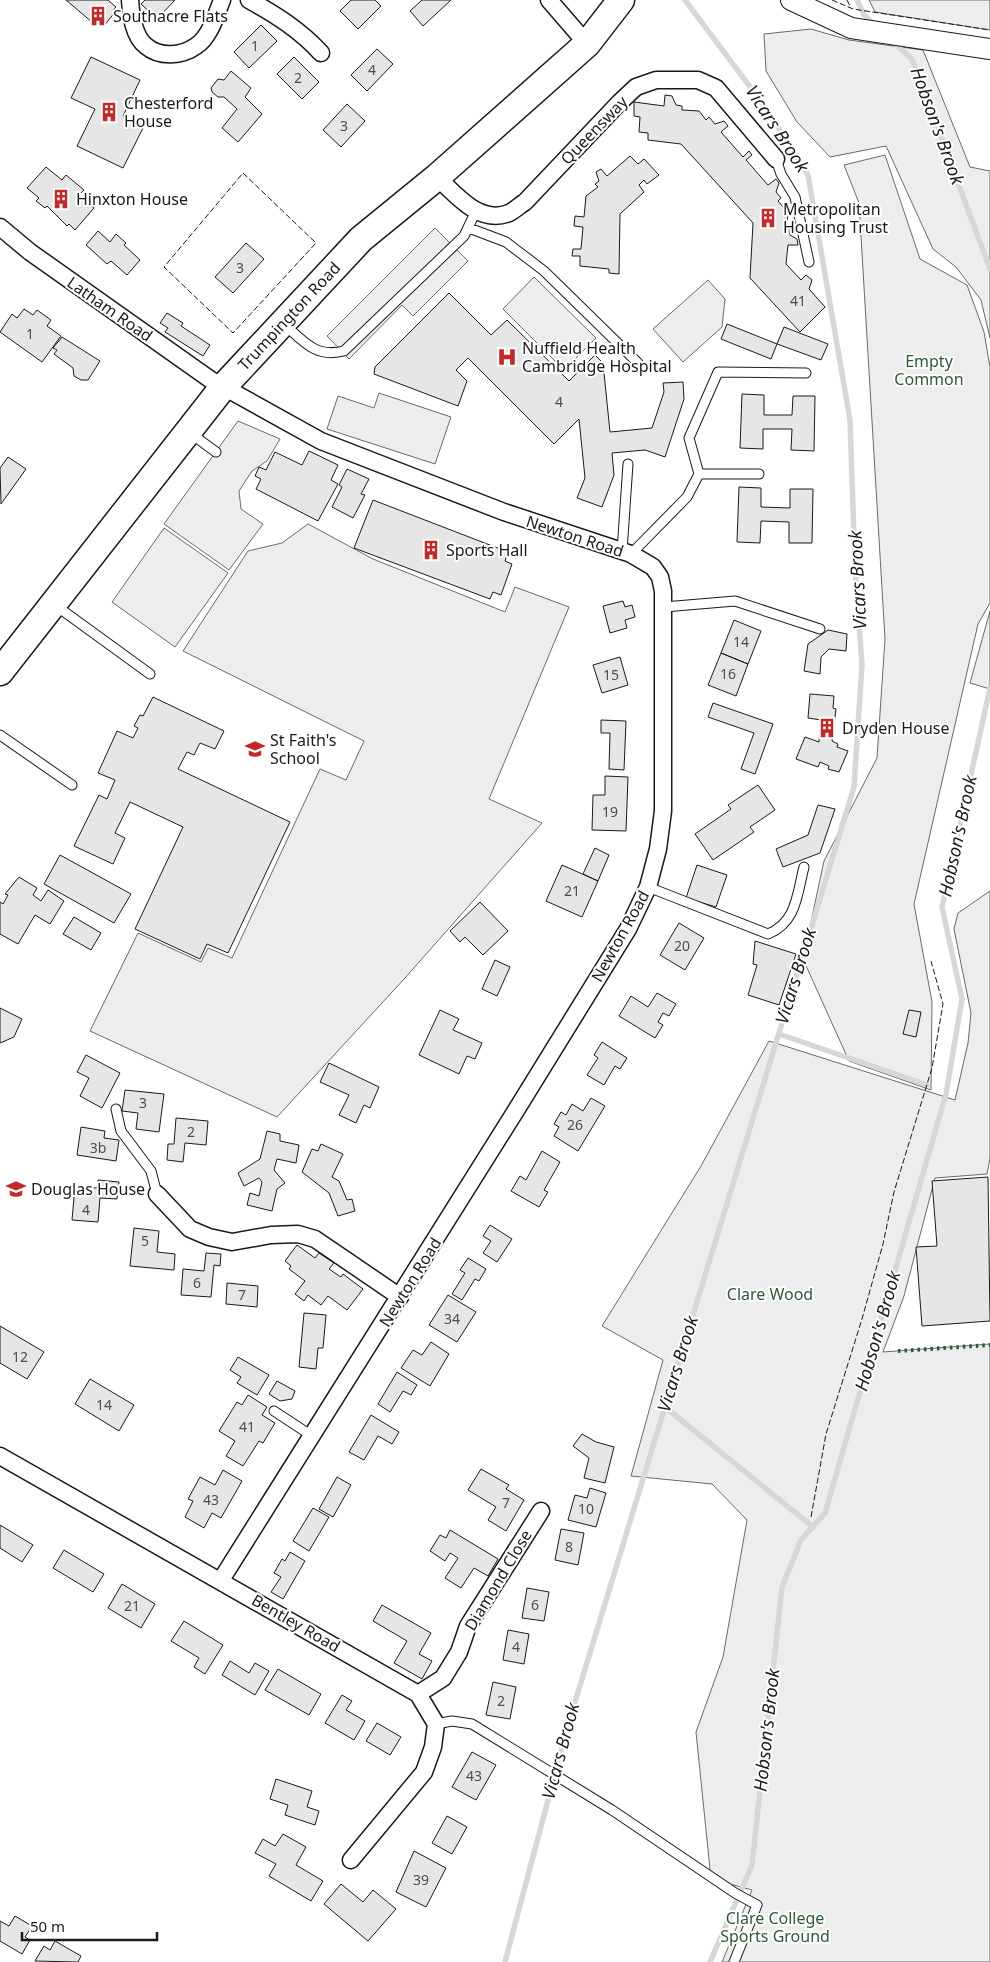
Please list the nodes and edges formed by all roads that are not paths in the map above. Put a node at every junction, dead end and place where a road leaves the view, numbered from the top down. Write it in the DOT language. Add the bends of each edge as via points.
graph roads {
  1 [pos="130,0"];
  2 [pos="222,0"];
  3 [pos="249,0"];
  4 [pos="549,0"];
  5 [pos="621,0"];
  6 [pos="791,0"];
  7 [pos="587,44"];
  8 [pos="990,49"];
  9 [pos="321,53"];
  10 [pos="776,159"];
  11 [pos="437,177"];
  12 [pos="476,211"];
  13 [pos="0,227"];
  14 [pos="469,228"];
  15 [pos="809,262"];
  16 [pos="283,323"];
  17 [pos="638,363"];
  18 [pos="806,373"];
  19 [pos="223,387"];
  20 [pos="188,432"];
  21 [pos="216,452"];
  22 [pos="628,464"];
  23 [pos="699,474"];
  24 [pos="759,474"];
  25 [pos="626,552"];
  26 [pos="55,604"];
  27 [pos="664,607"];
  28 [pos="820,629"];
  29 [pos="0,672"];
  30 [pos="150,674"];
  31 [pos="0,735"];
  32 [pos="72,785"];
  33 [pos="804,867"];
  34 [pos="648,887"];
  35 [pos="116,1109"];
  36 [pos="158,1194"];
  37 [pos="400,1297"];
  38 [pos="274,1411"];
  39 [pos="312,1436"];
  40 [pos="0,1456"];
  41 [pos="541,1511"];
  42 [pos="221,1580"];
  43 [pos="418,1694"];
  44 [pos="436,1724"];
  45 [pos="351,1860"];
  46 [pos="734,1962"];
  1 -- 2 [label="street" via="132,20 146,46 164,54 179,54 197,46 210,31"];
  3 -- 9 [label="street" via="306,36"];
  4 -- 7 [label="street"];
  5 -- 7 [label="main road, Trumpington Road"];
  6 -- 8 [label="street" via="851,28"];
  7 -- 11 [label="main road, Trumpington Road"];
  10 -- 12 [label="street, Queensway" via="716,88 698,80 656,80 636,88 619,103 525,202 509,213 491,216"];
  10 -- 15 [label="lane" via="795,197"];
  11 -- 12 [label="street"];
  11 -- 16 [label="main road, Trumpington Road" via="361,238"];
  12 -- 14 [label="lane"];
  13 -- 19 [label="street, Latham Road" via="30,252"];
  14 -- 16 [label="lane" via="344,351 330,354 311,348"];
  14 -- 17 [label="lane" via="506,242 544,270"];
  16 -- 19 [label="main road, Trumpington Road"];
  18 -- 23 [label="lane" via="718,372 689,438"];
  19 -- 20 [label="main road, Trumpington Road"];
  19 -- 25 [label="street, Newton Road" via="321,442 504,512"];
  20 -- 21 [label="lane"];
  20 -- 26 [label="main road, Trumpington Road"];
  22 -- 25 [label="lane"];
  23 -- 24 [label="lane"];
  23 -- 25 [label="lane" via="686,497"];
  25 -- 27 [label="street, Newton Road" via="649,564 660,577"];
  26 -- 29 [label="main road, Trumpington Road"];
  26 -- 30 [label="lane"];
  27 -- 28 [label="lane" via="735,601"];
  27 -- 34 [label="street, Newton Road" via="664,810"];
  31 -- 32 [label="lane"];
  33 -- 34 [label="lane" via="790,919 781,929 768,934"];
  34 -- 37 [label="street, Newton Road" via="628,929"];
  35 -- 36 [label="lane" via="121,1131 151,1171"];
  36 -- 37 [label="street" via="190,1229 209,1237 232,1242 298,1234 315,1239"];
  37 -- 39 [label="street, Newton Road"];
  38 -- 39 [label="lane"];
  39 -- 42 [label="street, Newton Road"];
  40 -- 42 [label="street, Bentley Road"];
  41 -- 43 [label="street, Diamond Close" via="468,1626 459,1652 443,1678"];
  42 -- 43 [label="street, Bentley Road"];
  43 -- 44 [label="street, Bentley Road"];
  44 -- 45 [label="street" via="433,1747 424,1772"];
  44 -- 46 [label="lane" via="452,1721 472,1724 757,1905"];
}
